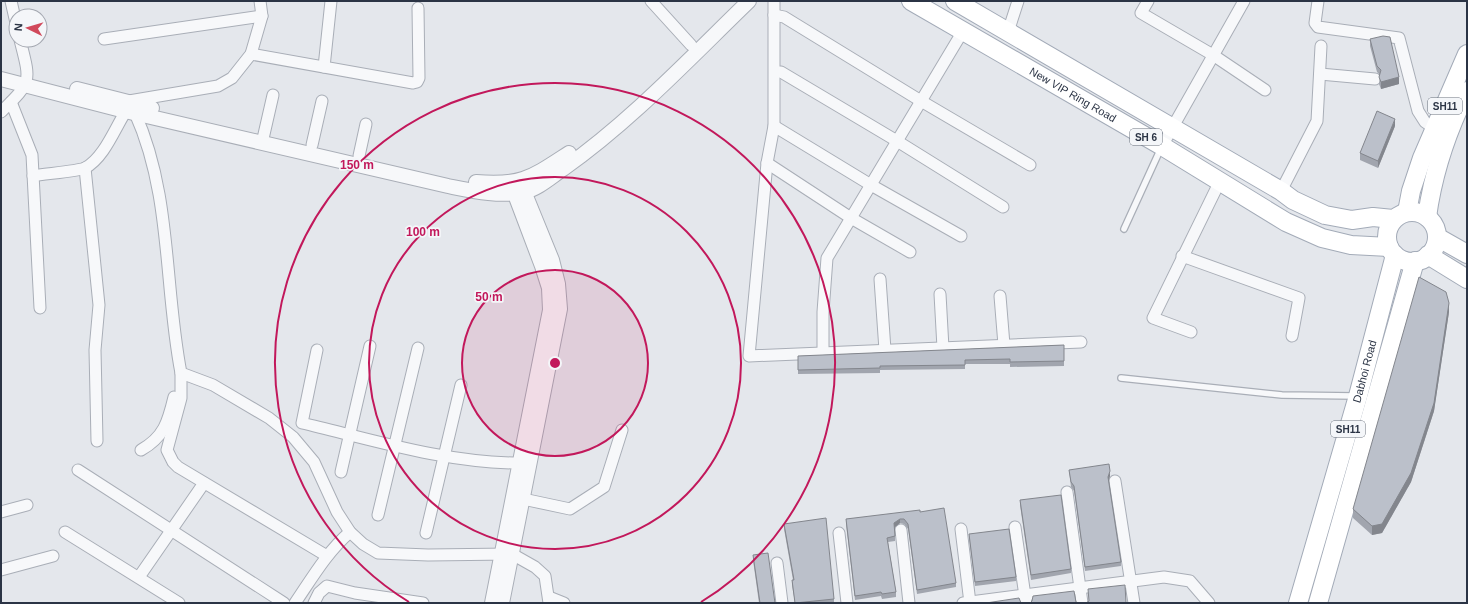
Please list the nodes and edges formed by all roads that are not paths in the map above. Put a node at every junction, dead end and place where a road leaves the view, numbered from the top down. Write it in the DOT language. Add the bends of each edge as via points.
graph roads {
  1 [pos="260,1"];
  2 [pos="331,1"];
  3 [pos="651,1"];
  4 [pos="736,1"];
  5 [pos="749,1"];
  6 [pos="774,1"];
  7 [pos="911,1"];
  8 [pos="955,1"];
  9 [pos="1018,1"];
  10 [pos="1148,1"];
  11 [pos="1244,1"];
  12 [pos="1318,1"];
  13 [pos="418,8"];
  14 [pos="774,15"];
  15 [pos="262,16"];
  16 [pos="964,32"];
  17 [pos="1008,32"];
  18 [pos="104,38"];
  19 [pos="690,45"];
  20 [pos="1321,46"];
  21 [pos="21,48"];
  22 [pos="251,54"];
  23 [pos="1467,54"];
  24 [pos="1212,55"];
  25 [pos="324,67"];
  26 [pos="1,70"];
  27 [pos="775,72"];
  28 [pos="1320,74"];
  29 [pos="1,79"];
  30 [pos="1375,79"];
  31 [pos="27,81"];
  32 [pos="1265,90"];
  33 [pos="1467,91"];
  34 [pos="274,95"];
  35 [pos="322,101"];
  36 [pos="921,101"];
  37 [pos="11,102"];
  38 [pos="130,107"];
  39 [pos="1,112"];
  40 [pos="366,124"];
  41 [pos="774,126"];
  42 [pos="1172,128"];
  43 [pos="1436,129"];
  44 [pos="263,138"];
  45 [pos="897,141"];
  46 [pos="312,145"];
  47 [pos="1162,146"];
  48 [pos="359,156"];
  49 [pos="767,164"];
  50 [pos="1030,165"];
  51 [pos="85,168"];
  52 [pos="33,176"];
  53 [pos="1220,181"];
  54 [pos="871,185"];
  55 [pos="517,187"];
  56 [pos="1281,191"];
  57 [pos="1003,207"];
  58 [pos="1400,216"];
  59 [pos="1427,217"];
  60 [pos="851,218"];
  61 [pos="1124,229"];
  62 [pos="960,236"];
  63 [pos="1437,237"];
  64 [pos="1392,251"];
  65 [pos="910,252"];
  66 [pos="1467,254"];
  67 [pos="1182,256"];
  68 [pos="1422,258"];
  69 [pos="880,279"];
  70 [pos="1467,279"];
  71 [pos="940,294"];
  72 [pos="1000,296"];
  73 [pos="40,308"];
  74 [pos="1191,332"];
  75 [pos="1292,336"];
  76 [pos="1081,342"];
  77 [pos="1004,345"];
  78 [pos="370,346"];
  79 [pos="418,348"];
  80 [pos="944,348"];
  81 [pos="317,350"];
  82 [pos="885,350"];
  83 [pos="823,353"];
  84 [pos="182,373"];
  85 [pos="1121,378"];
  86 [pos="461,384"];
  87 [pos="1358,396"];
  88 [pos="622,430"];
  89 [pos="349,434"];
  90 [pos="97,441"];
  91 [pos="395,446"];
  92 [pos="141,450"];
  93 [pos="445,456"];
  94 [pos="519,463"];
  95 [pos="78,470"];
  96 [pos="341,472"];
  97 [pos="1115,481"];
  98 [pos="204,483"];
  99 [pos="1067,492"];
  100 [pos="523,499"];
  101 [pos="27,505"];
  102 [pos="1,512"];
  103 [pos="378,515"];
  104 [pos="1015,527"];
  105 [pos="961,529"];
  106 [pos="172,530"];
  107 [pos="900,530"];
  108 [pos="65,532"];
  109 [pos="350,532"];
  110 [pos="426,533"];
  111 [pos="839,533"];
  112 [pos="507,554"];
  113 [pos="53,556"];
  114 [pos="327,556"];
  115 [pos="778,563"];
  116 [pos="1,570"];
  117 [pos="139,577"];
  118 [pos="1130,582"];
  119 [pos="1080,588"];
  120 [pos="354,598"];
  121 [pos="1025,599"];
  122 [pos="549,600"];
  123 [pos="172,601"];
  124 [pos="402,602"];
  125 [pos="284,603"];
  126 [pos="295,603"];
  127 [pos="314,603"];
  128 [pos="423,603"];
  129 [pos="492,603"];
  130 [pos="502,603"];
  131 [pos="564,603"];
  132 [pos="782,603"];
  133 [pos="847,603"];
  134 [pos="909,603"];
  135 [pos="967,603"];
  136 [pos="1082,603"];
  137 [pos="1134,603"];
  138 [pos="1209,603"];
  139 [pos="1298,603"];
  140 [pos="1318,603"];
  1 -- 15 [label="street"];
  2 -- 25 [label="street"];
  3 -- 19 [label="street"];
  4 -- 19 [label="street"];
  5 -- 55 [label="street" via="624,121 587,152 542,184"];
  6 -- 14 [label="street"];
  7 -- 16 [label="main road, New VIP Ring Road / SH 6"];
  8 -- 17 [label="main road, New VIP Ring Road / SH 6"];
  9 -- 17 [label="street"];
  10 -- 24 [label="street" via="1141,13"];
  11 -- 24 [label="street"];
  12 -- 43 [label="street" via="1315,23 1318,27 1399,38 1418,111 1425,122"];
  13 -- 25 [label="street" via="417,82"];
  14 -- 27 [label="street"];
  14 -- 36 [label="street" via="784,17"];
  15 -- 18 [label="street"];
  15 -- 22 [label="street"];
  16 -- 36 [label="street"];
  16 -- 47 [label="main road, New VIP Ring Road / SH 6"];
  17 -- 42 [label="main road, New VIP Ring Road / SH 6"];
  19 -- 55 [label="street" via="617,116 588,140"];
  20 -- 28 [label="street"];
  21 -- 31 [label="street"];
  22 -- 25 [label="street"];
  22 -- 38 [label="street" via="232,78 218,86"];
  23 -- 43 [label="main road, SH11"];
  24 -- 32 [label="street"];
  24 -- 42 [label="street"];
  26 -- 31 [label="street"];
  27 -- 41 [label="street"];
  27 -- 45 [label="street" via="781,72"];
  28 -- 30 [label="street"];
  28 -- 56 [label="street" via="1317,121"];
  29 -- 31 [label="street"];
  31 -- 37 [label="street"];
  31 -- 38 [label="street"];
  31 -- 38 [label="street" via="107,106"];
  33 -- 59 [label="main road, SH11" via="1435,172"];
  34 -- 44 [label="street"];
  35 -- 46 [label="street"];
  36 -- 45 [label="street"];
  36 -- 50 [label="street"];
  37 -- 39 [label="street"];
  37 -- 52 [label="street" via="32,155"];
  38 -- 44 [label="street" via="151,108"];
  38 -- 51 [label="street" via="106,146"];
  38 -- 84 [label="street" via="147,140 160,196 176,343"];
  40 -- 48 [label="street"];
  41 -- 49 [label="street"];
  41 -- 54 [label="street"];
  42 -- 47 [label="street"];
  42 -- 56 [label="main road, New VIP Ring Road / SH 6"];
  43 -- 58 [label="main road, SH11"];
  44 -- 46 [label="street"];
  44 -- 55 [label="street" via="448,186 496,194"];
  45 -- 54 [label="street"];
  45 -- 57 [label="street"];
  46 -- 48 [label="street"];
  47 -- 53 [label="main road, New VIP Ring Road / SH 6"];
  47 -- 61 [label="lane"];
  48 -- 55 [label="street" via="451,178"];
  49 -- 60 [label="street"];
  49 -- 83 [label="street" via="748,356"];
  51 -- 52 [label="street"];
  51 -- 90 [label="street" via="99,305 95,350"];
  52 -- 73 [label="street"];
  53 -- 64 [label="main road, New VIP Ring Road / SH 6" via="1286,222 1322,238"];
  53 -- 67 [label="street"];
  54 -- 60 [label="street"];
  54 -- 62 [label="street"];
  55 -- 94 [label="street" via="549,288 550,310"];
  55 -- 100 [label="street" via="552,260 558,284 560,309"];
  56 -- 58 [label="main road, New VIP Ring Road / SH 6" via="1293,200 1325,215 1352,220"];
  58 -- 59 [label="main road" via="1414,211"];
  58 -- 64 [label="main road" via="1387,234"];
  59 -- 63 [label="main road" via="1432,222"];
  60 -- 65 [label="street"];
  60 -- 83 [label="street" via="826,258"];
  63 -- 66 [label="main road"];
  63 -- 68 [label="main road" via="1435,244"];
  64 -- 68 [label="main road" via="1405,261"];
  64 -- 87 [label="main road, Dabhoi Road / SH11"];
  67 -- 74 [label="street" via="1153,318"];
  67 -- 75 [label="street" via="1299,298"];
  68 -- 70 [label="main road"];
  68 -- 140 [label="main road, Dabhoi Road / SH11"];
  69 -- 82 [label="street"];
  71 -- 80 [label="street"];
  72 -- 77 [label="street"];
  76 -- 77 [label="street"];
  77 -- 80 [label="street"];
  78 -- 89 [label="street"];
  79 -- 91 [label="street"];
  80 -- 82 [label="street"];
  81 -- 89 [label="street" via="302,423"];
  82 -- 83 [label="street"];
  84 -- 92 [label="street" via="165,427 153,444"];
  84 -- 98 [label="street" via="181,398 167,450 172,462"];
  84 -- 109 [label="street" via="213,384 269,418 293,437 314,462"];
  85 -- 87 [label="lane" via="1282,395"];
  86 -- 93 [label="street"];
  87 -- 139 [label="main road, Dabhoi Road / SH11"];
  88 -- 100 [label="street" via="604,487 570,509"];
  89 -- 91 [label="street"];
  89 -- 96 [label="street"];
  91 -- 93 [label="street"];
  91 -- 103 [label="street"];
  93 -- 94 [label="street" via="489,463"];
  93 -- 110 [label="street"];
  94 -- 112 [label="street"];
  95 -- 106 [label="street"];
  97 -- 118 [label="street"];
  98 -- 106 [label="street"];
  98 -- 114 [label="street"];
  99 -- 119 [label="street"];
  100 -- 112 [label="street"];
  101 -- 102 [label="street"];
  104 -- 121 [label="street"];
  105 -- 135 [label="street"];
  106 -- 117 [label="street"];
  106 -- 125 [label="street"];
  107 -- 134 [label="street"];
  108 -- 117 [label="street"];
  109 -- 112 [label="street" via="378,553"];
  109 -- 114 [label="street"];
  111 -- 133 [label="street"];
  112 -- 122 [label="street" via="535,567 545,576"];
  112 -- 129 [label="street"];
  112 -- 130 [label="street"];
  113 -- 116 [label="street"];
  114 -- 126 [label="street"];
  115 -- 132 [label="street"];
  117 -- 123 [label="street"];
  118 -- 119 [label="street"];
  118 -- 137 [label="street"];
  118 -- 138 [label="street" via="1164,577 1190,581"];
  119 -- 121 [label="street"];
  119 -- 136 [label="street"];
  120 -- 124 [label="street"];
  120 -- 127 [label="street" via="327,586 319,593"];
  121 -- 135 [label="street"];
  122 -- 131 [label="street"];
  124 -- 128 [label="street"];
}
